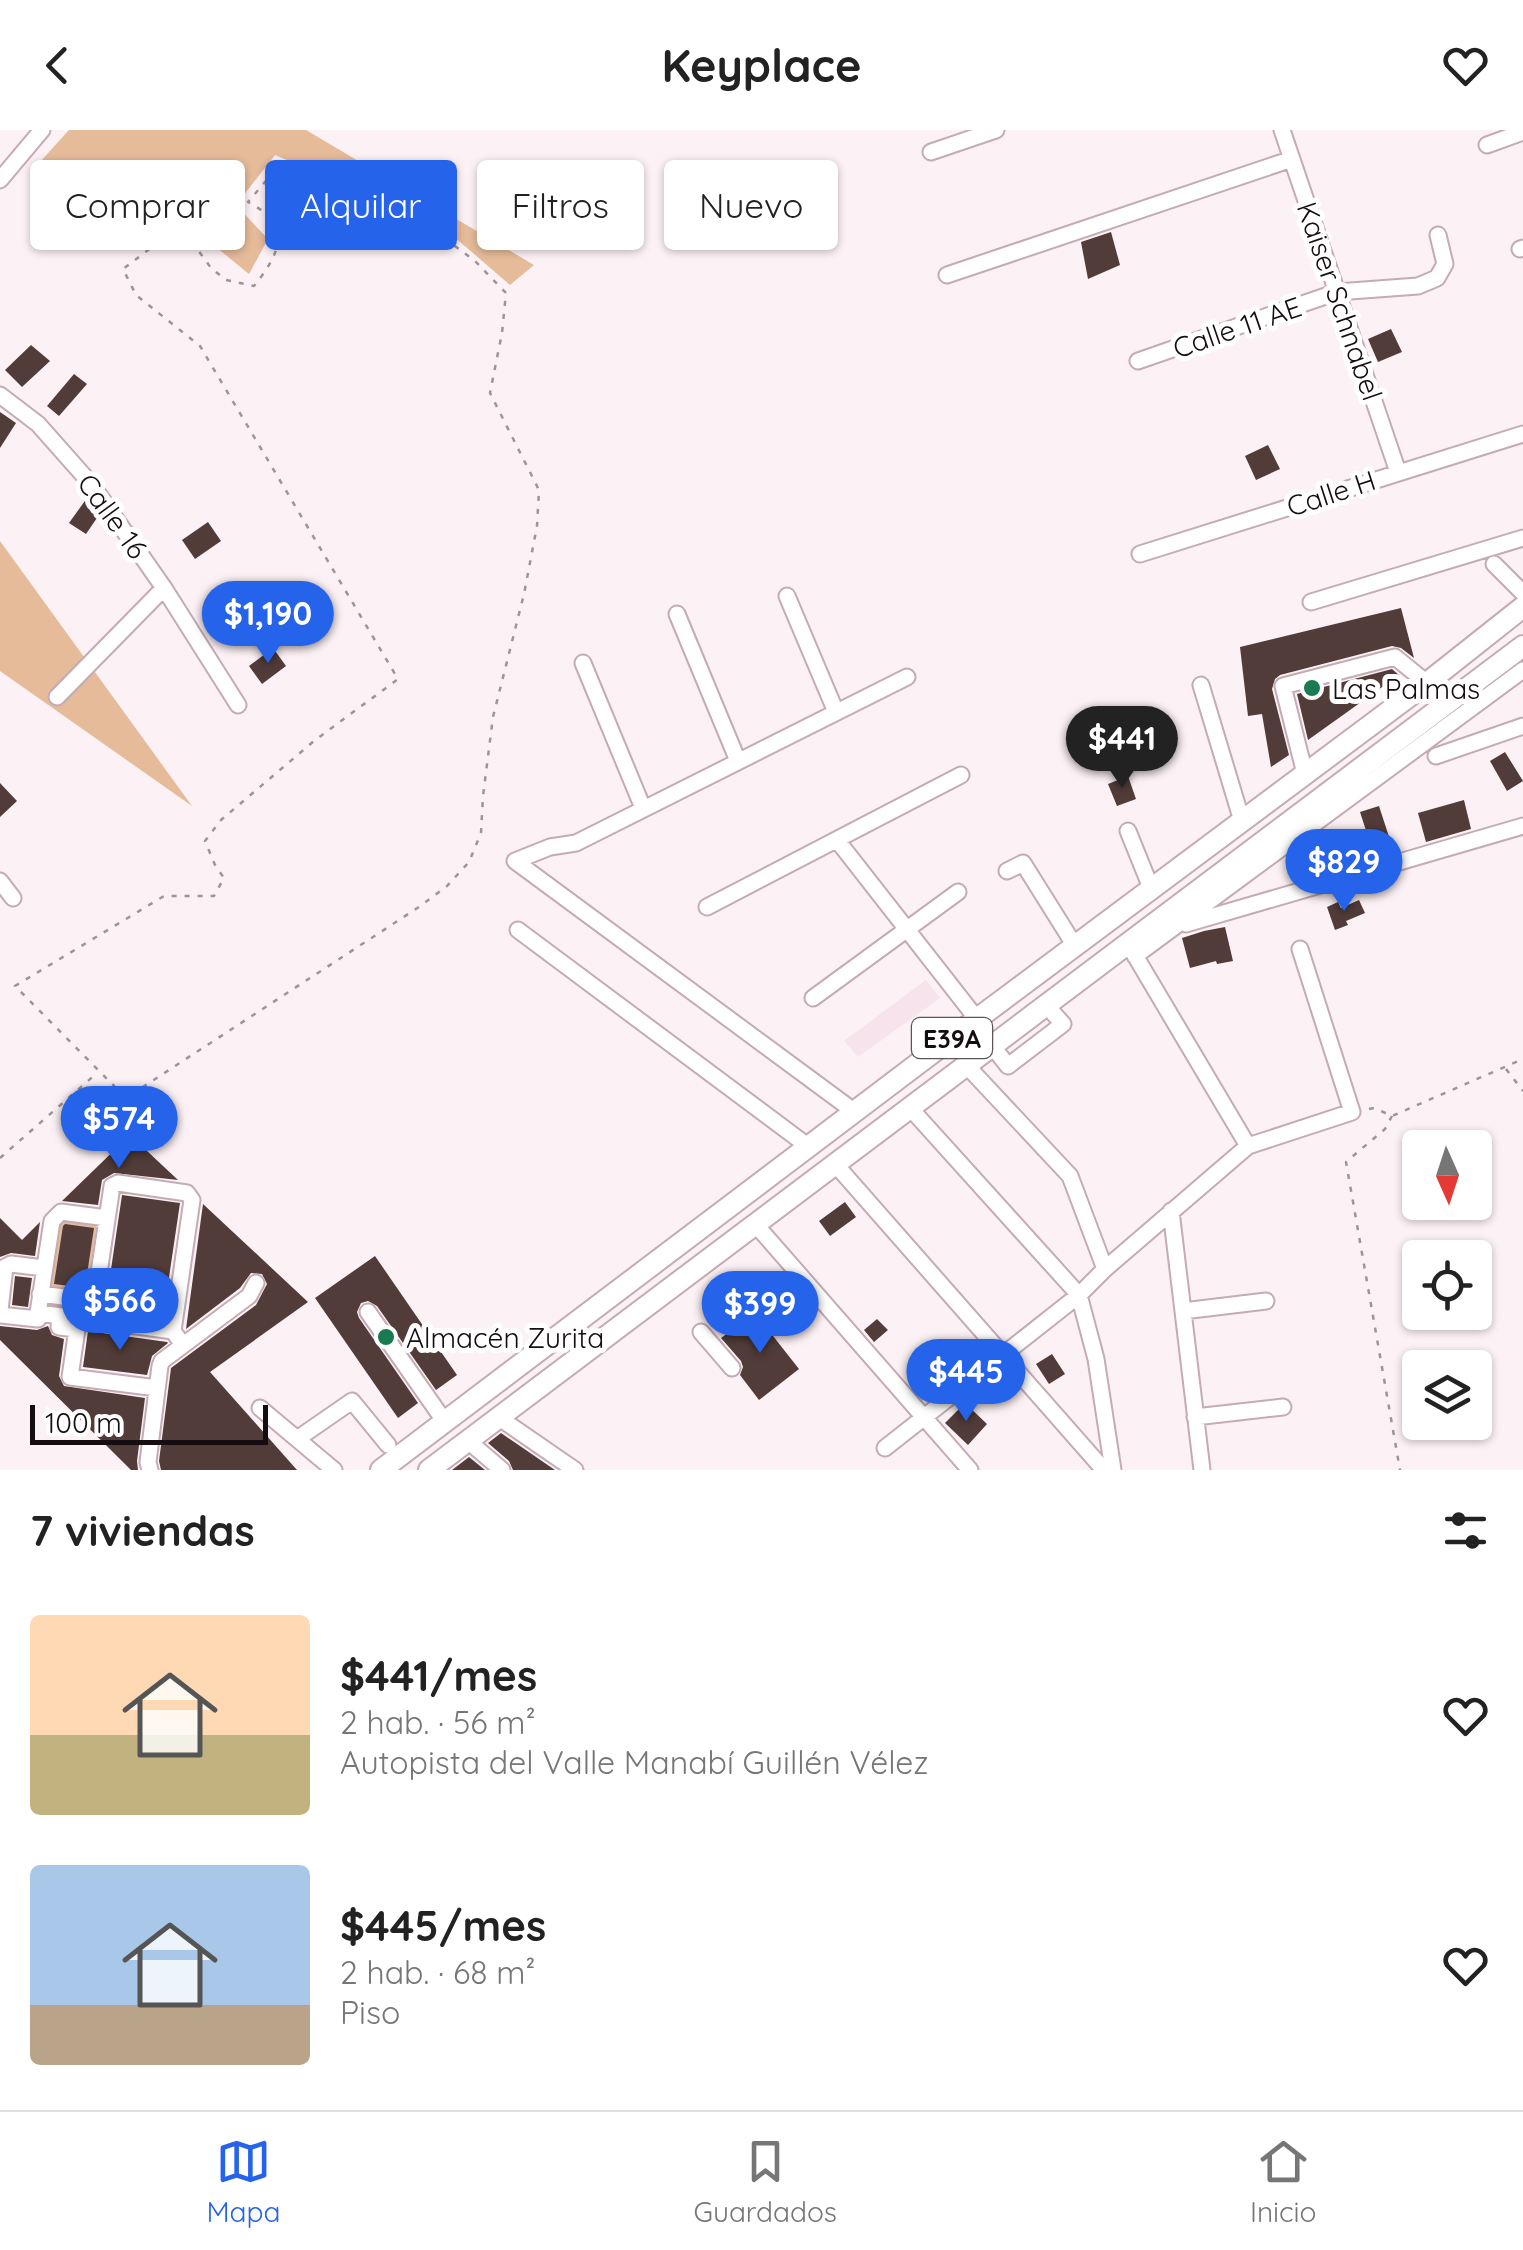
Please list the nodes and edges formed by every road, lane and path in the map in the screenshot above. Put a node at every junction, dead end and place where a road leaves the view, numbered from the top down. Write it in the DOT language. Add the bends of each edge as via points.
graph roads {
  1 [pos="42,130"];
  2 [pos="996,130"];
  3 [pos="1282,130"];
  4 [pos="1523,132"];
  5 [pos="1487,145"];
  6 [pos="931,152"];
  7 [pos="1292,159"];
  8 [pos="0,180"];
  9 [pos="1438,235"];
  10 [pos="947,275"];
  11 [pos="1337,292"];
  12 [pos="1138,361"];
  13 [pos="0,395"];
  14 [pos="1523,434"];
  15 [pos="1398,472"];
  16 [pos="1523,538"];
  17 [pos="1140,554"];
  18 [pos="1494,564"];
  19 [pos="164,588"];
  20 [pos="1523,593"];
  21 [pos="787,596"];
  22 [pos="1311,602"];
  23 [pos="1523,607"];
  24 [pos="678,614"];
  25 [pos="1523,646"];
  26 [pos="583,664"];
  27 [pos="1523,670"];
  28 [pos="907,677"];
  29 [pos="1427,683"];
  30 [pos="1201,684"];
  31 [pos="58,697"];
  32 [pos="238,705"];
  33 [pos="1454,710"];
  34 [pos="836,712"];
  35 [pos="1523,726"];
  36 [pos="1481,740"];
  37 [pos="1436,756"];
  38 [pos="738,761"];
  39 [pos="1305,774"];
  40 [pos="961,776"];
  41 [pos="643,808"];
  42 [pos="1242,821"];
  43 [pos="1523,826"];
  44 [pos="1128,831"];
  45 [pos="837,840"];
  46 [pos="1007,871"];
  47 [pos="0,880"];
  48 [pos="1151,888"];
  49 [pos="958,892"];
  50 [pos="12,898"];
  51 [pos="707,907"];
  52 [pos="1176,928"];
  53 [pos="518,930"];
  54 [pos="906,930"];
  55 [pos="1135,945"];
  56 [pos="1075,946"];
  57 [pos="1300,949"];
  58 [pos="813,998"];
  59 [pos="977,1019"];
  60 [pos="1523,1059"];
  61 [pos="967,1066"];
  62 [pos="1505,1068"];
  63 [pos="99,1071"];
  64 [pos="1523,1092"];
  65 [pos="911,1109"];
  66 [pos="855,1112"];
  67 [pos="1352,1112"];
  68 [pos="1392,1116"];
  69 [pos="1248,1146"];
  70 [pos="809,1147"];
  71 [pos="0,1158"];
  72 [pos="836,1165"];
  73 [pos="766,1180"];
  74 [pos="784,1204"];
  75 [pos="1171,1211"];
  76 [pos="107,1218"];
  77 [pos="756,1225"];
  78 [pos="44,1268"];
  79 [pos="1105,1269"];
  80 [pos="256,1284"];
  81 [pos="40,1294"];
  82 [pos="1078,1295"];
  83 [pos="1266,1300"];
  84 [pos="95,1301"];
  85 [pos="0,1312"];
  86 [pos="368,1312"];
  87 [pos="1183,1312"];
  88 [pos="38,1313"];
  89 [pos="60,1316"];
  90 [pos="92,1320"];
  91 [pos="148,1328"];
  92 [pos="173,1331"];
  93 [pos="702,1332"];
  94 [pos="183,1345"];
  95 [pos="1003,1354"];
  96 [pos="169,1356"];
  97 [pos="732,1368"];
  98 [pos="157,1388"];
  99 [pos="1283,1407"];
  100 [pos="260,1408"];
  101 [pos="925,1416"];
  102 [pos="498,1417"];
  103 [pos="1196,1417"];
  104 [pos="445,1422"];
  105 [pos="297,1439"];
  106 [pos="468,1440"];
  107 [pos="388,1445"];
  108 [pos="885,1448"];
  109 [pos="150,1470"];
  110 [pos="334,1470"];
  111 [pos="381,1470"];
  112 [pos="429,1470"];
  113 [pos="502,1470"];
  114 [pos="575,1470"];
  115 [pos="970,1470"];
  116 [pos="1104,1470"];
  117 [pos="1113,1470"];
  118 [pos="1202,1470"];
  119 [pos="1400,1470"];
  1 -- 8 [label="street"];
  2 -- 6 [label="street"];
  3 -- 7 [label="street, Kaiser Schnabel"];
  4 -- 5 [label="street"];
  7 -- 10 [label="street"];
  7 -- 11 [label="street, Kaiser Schnabel"];
  9 -- 11 [label="street, Calle 11 AE" via="1444,264 1437,278 1418,286"];
  11 -- 12 [label="street, Calle 11 AE"];
  11 -- 15 [label="street, Kaiser Schnabel"];
  13 -- 19 [label="street, Calle 16" via="38,424 92,485"];
  14 -- 15 [label="street, Calle H"];
  15 -- 17 [label="street, Calle H"];
  16 -- 22 [label="street"];
  18 -- 20 [label="street"];
  19 -- 31 [label="street"];
  19 -- 32 [label="street, Calle 16"];
  21 -- 34 [label="street"];
  23 -- 29 [label="main road, E39A"];
  24 -- 38 [label="street"];
  25 -- 33 [label="main road, E39A"];
  26 -- 41 [label="street"];
  27 -- 33 [label="street"];
  28 -- 34 [label="street"];
  29 -- 39 [label="main road, E39A"];
  29 -- 39 [label="street" via="1394,657 1282,686"];
  30 -- 42 [label="street"];
  33 -- 36 [label="street"];
  33 -- 52 [label="street"];
  33 -- 55 [label="main road, E39A"];
  34 -- 38 [label="street"];
  35 -- 36 [label="street"];
  36 -- 37 [label="street"];
  38 -- 41 [label="street"];
  39 -- 42 [label="main road, E39A"];
  40 -- 45 [label="street"];
  41 -- 66 [label="street" via="576,843 515,861"];
  42 -- 48 [label="main road, E39A"];
  43 -- 52 [label="street"];
  44 -- 48 [label="street"];
  45 -- 51 [label="street"];
  45 -- 54 [label="street"];
  46 -- 56 [label="street" via="1023,862"];
  47 -- 50 [label="street"];
  48 -- 56 [label="main road, E39A"];
  49 -- 54 [label="street"];
  52 -- 55 [label="street"];
  53 -- 70 [label="street"];
  54 -- 58 [label="street"];
  54 -- 59 [label="street"];
  55 -- 61 [label="main road, E39A"];
  55 -- 69 [label="street"];
  56 -- 59 [label="main road, E39A"];
  57 -- 67 [label="street"];
  59 -- 66 [label="main road, E39A"];
  60 -- 62 [label="path"];
  61 -- 65 [label="main road, E39A"];
  61 -- 79 [label="street" via="1070,1176"];
  62 -- 64 [label="path"];
  62 -- 68 [label="path"];
  63 -- 63 [label="path" via="126,1098 447,886 469,862 481,833 493,717 524,594 539,490 490,393 506,293 428,226 277,168 248,202 270,218 278,241 272,264 254,286 226,280 195,246 168,235 123,269 136,295 200,346 398,679 221,820 204,841 224,878 214,896 164,896 15,986"];
  63 -- 71 [label="path"];
  65 -- 72 [label="main road, E39A"];
  65 -- 82 [label="street"];
  66 -- 70 [label="main road, E39A"];
  67 -- 68 [label="path" via="1374,1108"];
  67 -- 69 [label="street"];
  68 -- 119 [label="path" via="1346,1162"];
  69 -- 75 [label="street"];
  70 -- 73 [label="main road, E39A"];
  72 -- 74 [label="main road, E39A"];
  72 -- 95 [label="street"];
  73 -- 74 [label="main road"];
  73 -- 104 [label="main road, E39A"];
  74 -- 77 [label="main road, E39A"];
  75 -- 79 [label="street"];
  75 -- 87 [label="street"];
  76 -- 78 [label="street" via="61,1212 52,1221"];
  76 -- 84 [label="street"];
  76 -- 92 [label="street" via="118,1183 187,1193 192,1200"];
  77 -- 101 [label="street"];
  77 -- 102 [label="main road, E39A"];
  78 -- 81 [label="street"];
  78 -- 85 [label="street" via="6,1267"];
  79 -- 82 [label="street"];
  80 -- 94 [label="street"];
  81 -- 84 [label="street"];
  81 -- 88 [label="street"];
  82 -- 95 [label="street"];
  82 -- 117 [label="street" via="1096,1359"];
  83 -- 87 [label="street"];
  84 -- 90 [label="street"];
  85 -- 88 [label="street" via="38,1319"];
  86 -- 104 [label="street"];
  87 -- 103 [label="street"];
  88 -- 89 [label="street"];
  89 -- 90 [label="street"];
  89 -- 98 [label="street" via="59,1327 77,1330 70,1378"];
  90 -- 91 [label="street"];
  91 -- 92 [label="street"];
  91 -- 96 [label="street"];
  92 -- 94 [label="street"];
  93 -- 97 [label="street"];
  94 -- 96 [label="street"];
  95 -- 101 [label="street"];
  95 -- 116 [label="street"];
  96 -- 98 [label="street"];
  98 -- 109 [label="street"];
  99 -- 103 [label="street"];
  100 -- 105 [label="street"];
  101 -- 108 [label="street"];
  101 -- 115 [label="street"];
  102 -- 106 [label="main road, E39A"];
  102 -- 114 [label="street"];
  103 -- 118 [label="street"];
  104 -- 111 [label="main road, E39A"];
  105 -- 107 [label="street" via="352,1400"];
  105 -- 110 [label="street"];
  106 -- 112 [label="main road, E39A"];
  106 -- 113 [label="street"];
}
